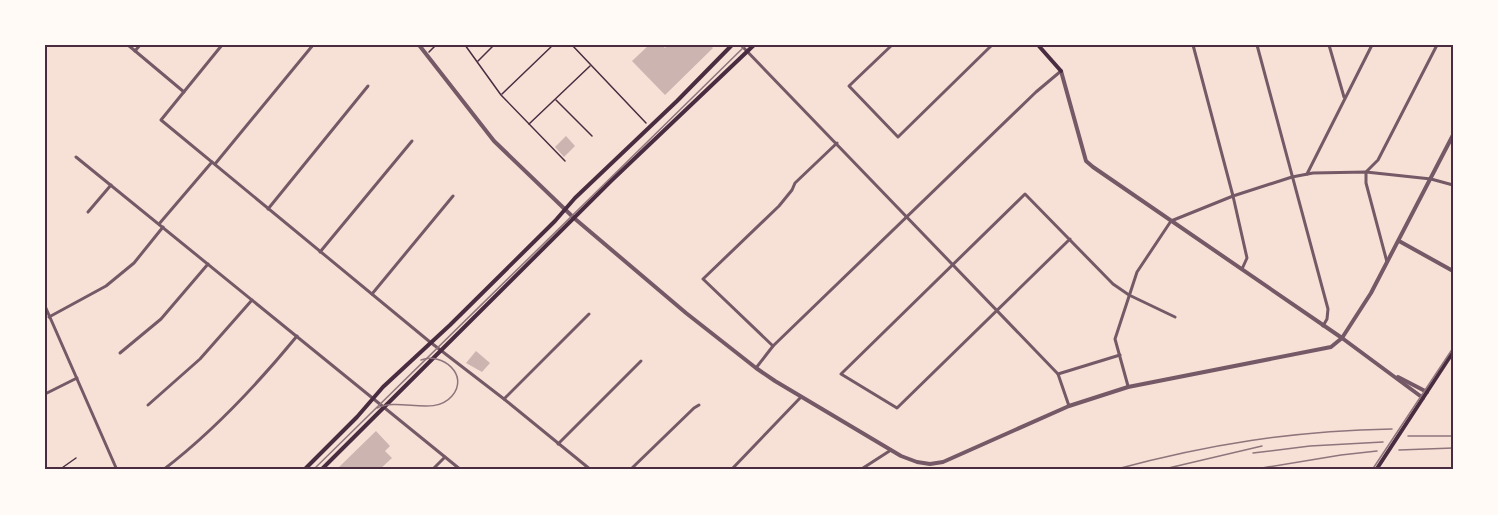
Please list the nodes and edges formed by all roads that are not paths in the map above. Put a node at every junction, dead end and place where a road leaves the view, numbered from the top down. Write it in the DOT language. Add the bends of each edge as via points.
graph roads {
  1 [pos="128,45"];
  2 [pos="140,45"];
  3 [pos="222,45"];
  4 [pos="313,45"];
  5 [pos="419,45"];
  6 [pos="732,45"];
  7 [pos="741,45"];
  8 [pos="754,45"];
  9 [pos="892,45"];
  10 [pos="992,45"];
  11 [pos="1038,45"];
  12 [pos="1193,45"];
  13 [pos="1257,45"];
  14 [pos="1329,45"];
  15 [pos="1372,45"];
  16 [pos="1437,45"];
  17 [pos="135,51"];
  18 [pos="747,51"];
  19 [pos="1061,71"];
  20 [pos="368,86"];
  21 [pos="184,92"];
  22 [pos="1344,98"];
  23 [pos="1453,135"];
  24 [pos="412,141"];
  25 [pos="837,144"];
  26 [pos="76,157"];
  27 [pos="213,163"];
  28 [pos="1366,172"];
  29 [pos="1307,174"];
  30 [pos="1292,177"];
  31 [pos="1431,179"];
  32 [pos="111,185"];
  33 [pos="1453,185"];
  34 [pos="453,196"];
  35 [pos="1233,196"];
  36 [pos="268,209"];
  37 [pos="565,209"];
  38 [pos="88,212"];
  39 [pos="574,218"];
  40 [pos="907,218"];
  41 [pos="1171,221"];
  42 [pos="161,226"];
  43 [pos="1070,239"];
  44 [pos="1399,242"];
  45 [pos="320,252"];
  46 [pos="208,264"];
  47 [pos="953,264"];
  48 [pos="1387,264"];
  49 [pos="1242,270"];
  50 [pos="1453,271"];
  51 [pos="372,294"];
  52 [pos="1129,295"];
  53 [pos="252,300"];
  54 [pos="45,306"];
  55 [pos="998,311"];
  56 [pos="589,314"];
  57 [pos="49,317"];
  58 [pos="1175,317"];
  59 [pos="1323,326"];
  60 [pos="297,336"];
  61 [pos="1342,339"];
  62 [pos="430,342"];
  63 [pos="773,346"];
  64 [pos="440,350"];
  65 [pos="1453,352"];
  66 [pos="120,353"];
  67 [pos="1120,355"];
  68 [pos="641,362"];
  69 [pos="756,368"];
  70 [pos="1058,374"];
  71 [pos="1394,376"];
  72 [pos="77,378"];
  73 [pos="1128,387"];
  74 [pos="1427,392"];
  75 [pos="45,394"];
  76 [pos="801,397"];
  77 [pos="373,398"];
  78 [pos="1423,398"];
  79 [pos="504,399"];
  80 [pos="148,405"];
  81 [pos="699,405"];
  82 [pos="1069,406"];
  83 [pos="384,407"];
  84 [pos="558,444"];
  85 [pos="891,450"];
  86 [pos="445,457"];
  87 [pos="117,470"];
  88 [pos="163,470"];
  89 [pos="304,470"];
  90 [pos="321,470"];
  91 [pos="432,470"];
  92 [pos="461,470"];
  93 [pos="591,470"];
  94 [pos="630,470"];
  95 [pos="731,470"];
  96 [pos="860,470"];
  97 [pos="1376,470"];
  1 -- 17 [label="street"];
  2 -- 17 [label="street"];
  3 -- 21 [label="street"];
  4 -- 27 [label="street"];
  5 -- 37 [label="street" via="494,141"];
  6 -- 37 [label="main road"];
  7 -- 18 [label="street"];
  8 -- 18 [label="main road"];
  9 -- 10 [label="street" via="849,86 898,137"];
  11 -- 19 [label="main road"];
  12 -- 35 [label="street"];
  13 -- 30 [label="street"];
  14 -- 22 [label="street"];
  15 -- 22 [label="street"];
  16 -- 28 [label="street" via="1378,160"];
  17 -- 21 [label="street"];
  18 -- 25 [label="street"];
  18 -- 39 [label="main road"];
  19 -- 40 [label="street"];
  19 -- 41 [label="street" via="1086,161"];
  20 -- 36 [label="street"];
  21 -- 27 [label="street" via="161,120"];
  22 -- 29 [label="street"];
  23 -- 31 [label="street"];
  24 -- 45 [label="street"];
  25 -- 40 [label="street"];
  25 -- 63 [label="street" via="702,279"];
  26 -- 32 [label="street"];
  27 -- 36 [label="street"];
  27 -- 42 [label="street"];
  28 -- 29 [label="street"];
  28 -- 31 [label="street"];
  28 -- 48 [label="street"];
  29 -- 30 [label="street"];
  30 -- 35 [label="street"];
  30 -- 59 [label="street" via="1328,309"];
  31 -- 33 [label="street"];
  31 -- 44 [label="street"];
  32 -- 38 [label="street"];
  32 -- 42 [label="street"];
  34 -- 51 [label="street"];
  35 -- 41 [label="street"];
  35 -- 49 [label="street" via="1247,258"];
  36 -- 45 [label="street"];
  37 -- 39 [label="street"];
  37 -- 62 [label="main road"];
  39 -- 64 [label="main road"];
  39 -- 69 [label="street"];
  40 -- 47 [label="street"];
  40 -- 63 [label="street"];
  41 -- 49 [label="street"];
  41 -- 52 [label="street" via="1137,272"];
  42 -- 46 [label="street"];
  42 -- 57 [label="street" via="134,263 106,286"];
  43 -- 47 [label="street" via="1025,194"];
  43 -- 52 [label="street" via="1113,284"];
  43 -- 55 [label="street"];
  44 -- 48 [label="street"];
  44 -- 50 [label="street"];
  45 -- 51 [label="street"];
  46 -- 53 [label="street"];
  46 -- 66 [label="street" via="161,320"];
  47 -- 55 [label="street"];
  47 -- 55 [label="street" via="841,374 897,408"];
  48 -- 61 [label="street"];
  49 -- 59 [label="street"];
  51 -- 62 [label="street"];
  52 -- 58 [label="street"];
  52 -- 67 [label="street" via="1115,339"];
  53 -- 60 [label="street"];
  53 -- 80 [label="street" via="200,359"];
  54 -- 57 [label="street"];
  55 -- 70 [label="street"];
  56 -- 79 [label="street"];
  57 -- 72 [label="street"];
  59 -- 61 [label="street"];
  60 -- 77 [label="street"];
  60 -- 88 [label="street" via="230,412"];
  61 -- 71 [label="street"];
  61 -- 73 [label="street" via="1325,350"];
  62 -- 64 [label="street"];
  62 -- 77 [label="main road"];
  63 -- 69 [label="street"];
  64 -- 79 [label="street"];
  64 -- 83 [label="main road"];
  65 -- 74 [label="main road"];
  67 -- 70 [label="street"];
  67 -- 73 [label="street"];
  68 -- 84 [label="street"];
  69 -- 76 [label="street"];
  70 -- 82 [label="street"];
  71 -- 74 [label="street"];
  71 -- 78 [label="street"];
  72 -- 75 [label="street"];
  72 -- 87 [label="street"];
  73 -- 82 [label="street"];
  74 -- 78 [label="main road"];
  76 -- 85 [label="street"];
  76 -- 95 [label="street"];
  77 -- 83 [label="street"];
  77 -- 89 [label="main road"];
  78 -- 97 [label="main road"];
  79 -- 84 [label="street"];
  81 -- 94 [label="street"];
  82 -- 85 [label="street" via="943,462 917,462"];
  83 -- 86 [label="street"];
  83 -- 90 [label="main road"];
  84 -- 93 [label="street"];
  85 -- 96 [label="street"];
  86 -- 91 [label="street"];
  86 -- 92 [label="street"];
}
